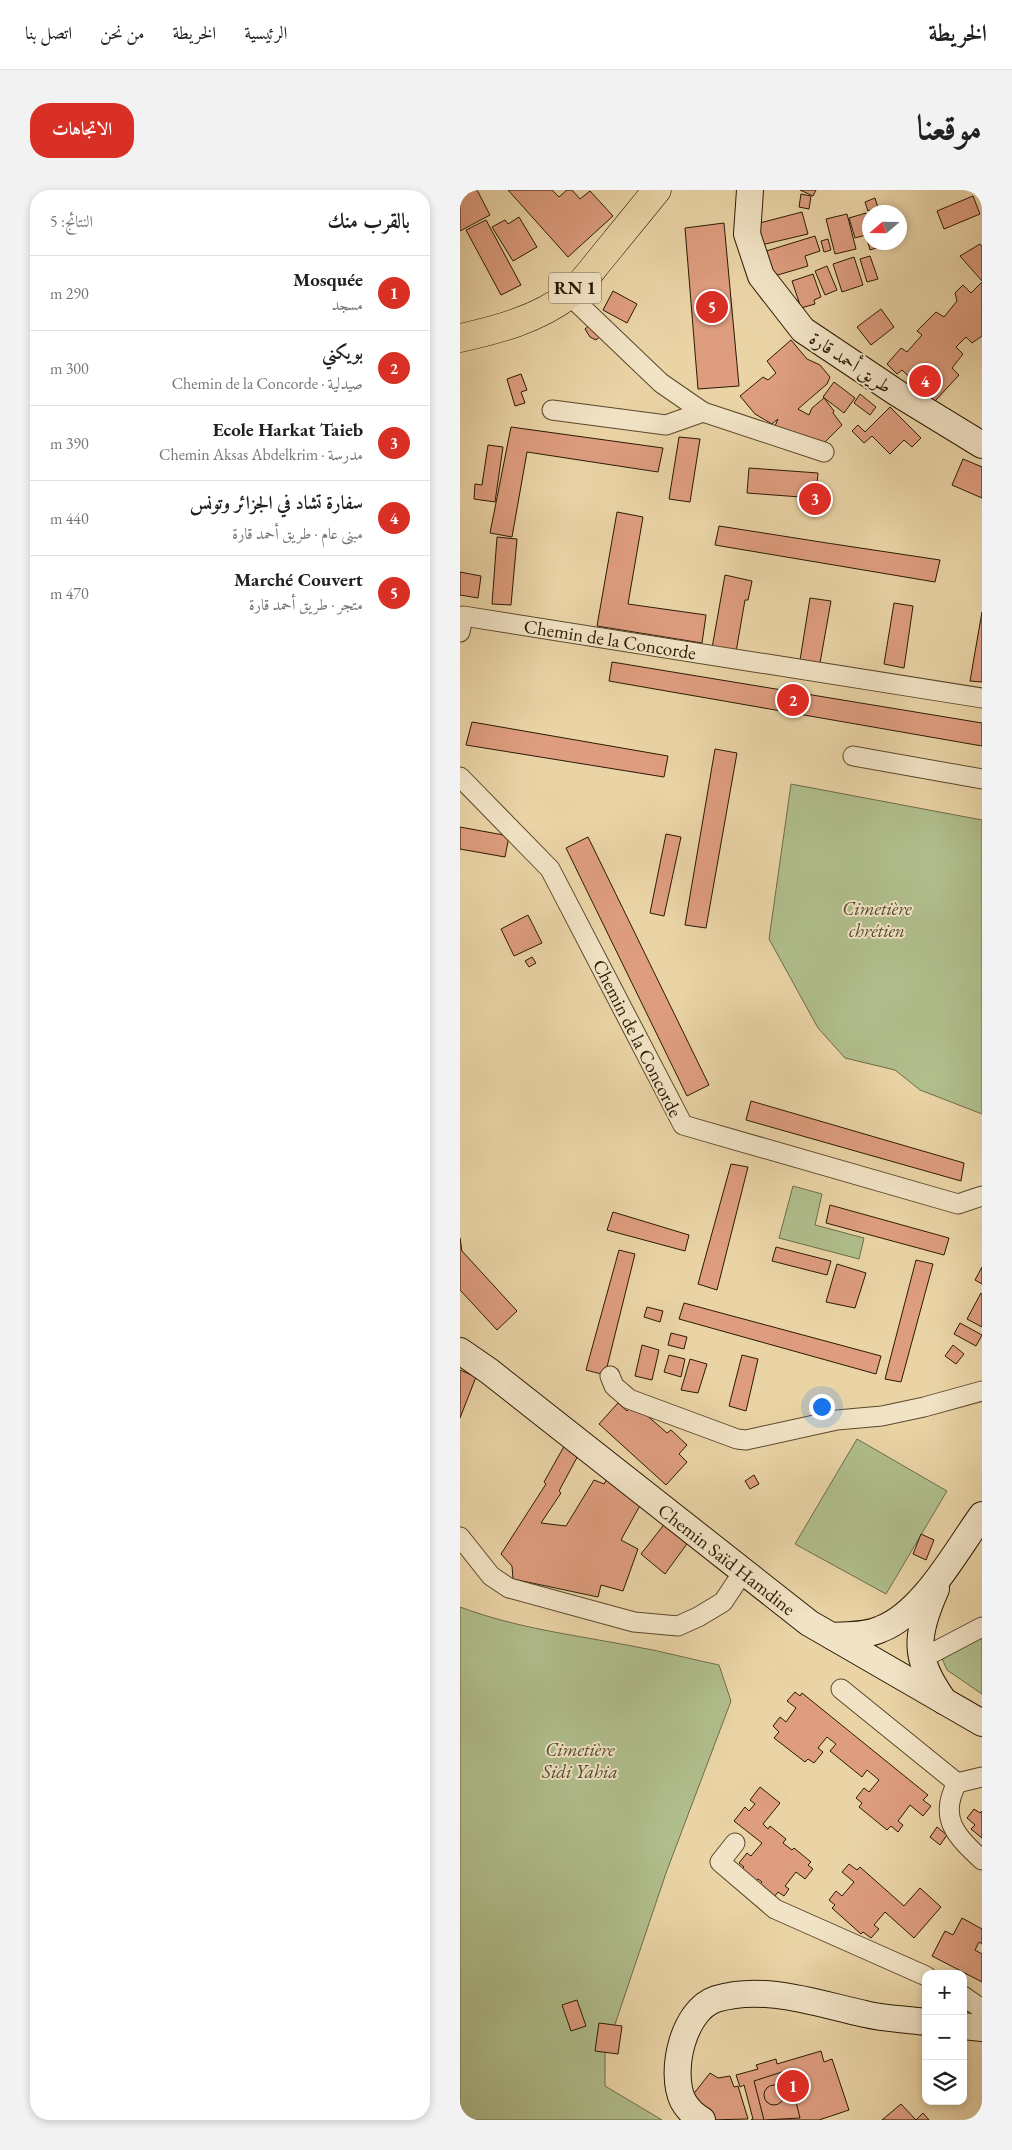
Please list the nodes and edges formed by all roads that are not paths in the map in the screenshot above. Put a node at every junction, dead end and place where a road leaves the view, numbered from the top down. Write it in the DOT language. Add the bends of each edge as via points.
graph roads {
  1 [pos="657,190"];
  2 [pos="750,190"];
  3 [pos="569,295"];
  4 [pos="460,338"];
  5 [pos="552,410"];
  6 [pos="703,412"];
  7 [pos="982,445"];
  8 [pos="824,452"];
  9 [pos="460,632"];
  10 [pos="982,698"];
  11 [pos="853,756"];
  12 [pos="460,777"];
  13 [pos="982,779"];
  14 [pos="982,1196"];
  15 [pos="460,1342"];
  16 [pos="460,1351"];
  17 [pos="489,1370"];
  18 [pos="610,1376"];
  19 [pos="982,1391"];
  20 [pos="982,1515"];
  21 [pos="460,1537"];
  22 [pos="743,1572"];
  23 [pos="910,1626"];
  24 [pos="982,1628"];
  25 [pos="832,1636"];
  26 [pos="921,1659"];
  27 [pos="885,1668"];
  28 [pos="841,1689"];
  29 [pos="946,1703"];
  30 [pos="982,1723"];
  31 [pos="982,1777"];
  32 [pos="957,1783"];
  33 [pos="734,1843"];
  34 [pos="982,1860"];
  35 [pos="922,1974"];
  36 [pos="967,1999"];
  37 [pos="982,2009"];
  38 [pos="922,2022"];
  39 [pos="967,2026"];
  40 [pos="982,2028"];
  41 [pos="702,2120"];
  1 -- 3 [label="main road, RN 1"];
  2 -- 7 [label="street, طريق أحمد قارة" via="747,234 761,276 803,330 896,393"];
  3 -- 4 [label="main road, RN 1" via="521,321"];
  3 -- 6 [label="street" via="661,383"];
  5 -- 6 [label="street" via="666,425"];
  6 -- 8 [label="street"];
  9 -- 10 [label="street, Chemin de la Concorde" via="463,616"];
  11 -- 13 [label="street"];
  12 -- 14 [label="street, Chemin de la Concorde" via="550,869 682,1124 958,1204"];
  15 -- 17 [label="street"];
  16 -- 17 [label="street"];
  17 -- 22 [label="street, Chemin Saïd Hamdine"];
  18 -- 19 [label="street" via="614,1386 629,1398 746,1440 837,1420 882,1416"];
  20 -- 23 [label="street" via="922,1598"];
  21 -- 22 [label="street" via="491,1576 509,1588 634,1622 678,1626 698,1617 723,1602"];
  22 -- 25 [label="street, Chemin Saïd Hamdine" via="809,1623"];
  23 -- 25 [label="street"];
  23 -- 26 [label="street"];
  23 -- 27 [label="street" via="889,1637"];
  24 -- 26 [label="street"];
  25 -- 27 [label="street, Chemin Saïd Hamdine"];
  26 -- 29 [label="street" via="930,1681"];
  27 -- 29 [label="street, Chemin Saïd Hamdine"];
  28 -- 32 [label="street"];
  29 -- 30 [label="street, Chemin Saïd Hamdine"];
  31 -- 32 [label="street"];
  32 -- 34 [label="street" via="949,1798 949,1821 963,1843"];
  33 -- 35 [label="street" via="720,1862 775,1909"];
  36 -- 37 [label="street"];
  38 -- 41 [label="street" via="868,2015 772,1995 746,1993 713,2000 694,2018 679,2050 676,2066 684,2102"];
  39 -- 40 [label="street"];
}
